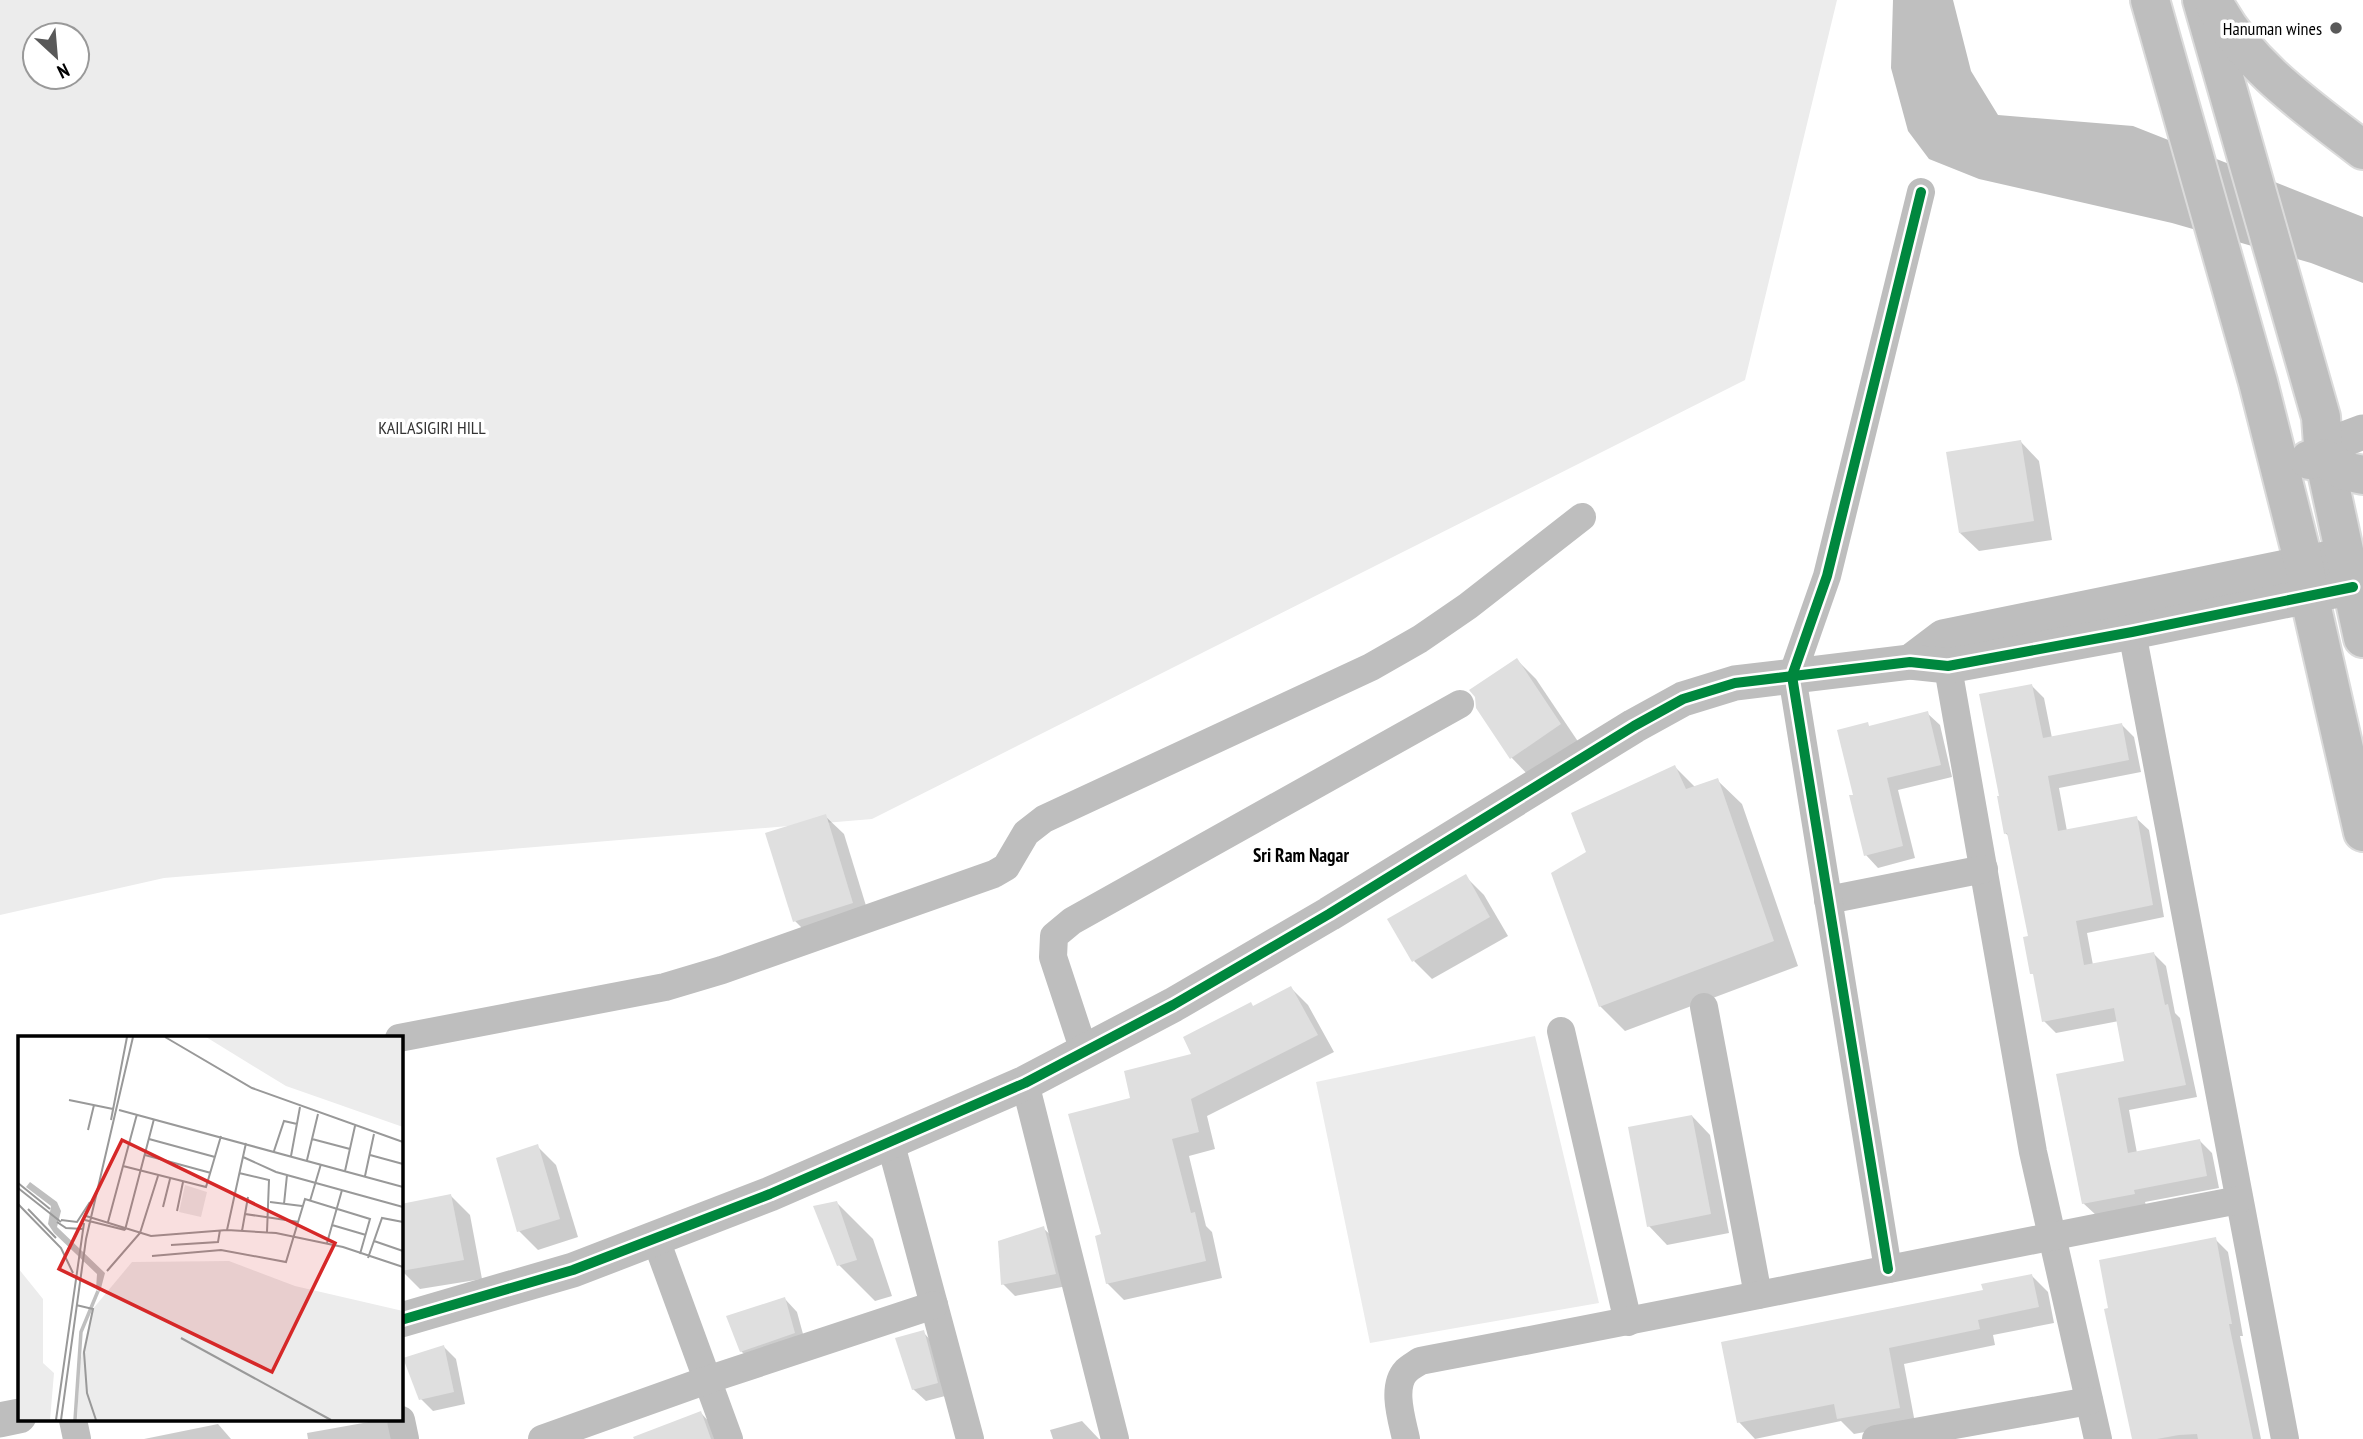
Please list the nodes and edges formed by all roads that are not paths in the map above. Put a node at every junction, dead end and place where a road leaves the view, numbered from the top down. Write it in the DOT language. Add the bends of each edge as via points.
graph roads {
  1 [pos="2150,0"];
  2 [pos="2202,0"];
  3 [pos="2213,0"];
  4 [pos="2363,150"];
  5 [pos="1921,192"];
  6 [pos="2363,432"];
  7 [pos="2324,458"];
  8 [pos="2279,464"];
  9 [pos="2363,475"];
  10 [pos="1582,517"];
  11 [pos="2349,571"];
  12 [pos="2306,580"];
  13 [pos="2132,632"];
  14 [pos="2363,638"];
  15 [pos="1945,652"];
  16 [pos="1792,676"];
  17 [pos="1460,704"];
  18 [pos="2363,832"];
  19 [pos="1984,869"];
  20 [pos="1828,900"];
  21 [pos="1704,1007"];
  22 [pos="1561,1031"];
  23 [pos="402,1037"];
  24 [pos="1084,1051"];
  25 [pos="1025,1083"];
  26 [pos="890,1141"];
  27 [pos="2239,1200"];
  28 [pos="2052,1235"];
  29 [pos="655,1237"];
  30 [pos="1888,1269"];
  31 [pos="1758,1296"];
  32 [pos="934,1306"];
  33 [pos="402,1320"];
  34 [pos="1628,1322"];
  35 [pos="707,1380"];
  36 [pos="2089,1401"];
  37 [pos="18,1416"];
  38 [pos="0,1420"];
  39 [pos="542,1439"];
  40 [pos="729,1439"];
  41 [pos="970,1439"];
  42 [pos="1115,1439"];
  43 [pos="1406,1439"];
  44 [pos="1876,1439"];
  45 [pos="2098,1439"];
  46 [pos="2285,1439"];
  1 -- 8 [label="main road"];
  2 -- 7 [label="main road" via="2321,417"];
  3 -- 4 [label="main road" via="2226,25 2262,69"];
  5 -- 16 [label="street" via="1828,576"];
  6 -- 7 [label="street"];
  7 -- 8 [label="main road"];
  7 -- 9 [label="main road" via="2344,471"];
  7 -- 11 [label="main road"];
  8 -- 12 [label="main road"];
  10 -- 23 [label="street" via="1468,606 1391,656 1044,819 1026,833 1006,867 994,874 665,987"];
  11 -- 12 [label="street"];
  11 -- 14 [label="main road"];
  12 -- 13 [label="street"];
  12 -- 15 [label="street"];
  12 -- 18 [label="main road"];
  13 -- 15 [label="street"];
  13 -- 27 [label="street"];
  15 -- 16 [label="street" via="1910,662"];
  15 -- 19 [label="street"];
  16 -- 20 [label="street"];
  16 -- 24 [label="street" via="1735,683 1683,699 1305,928"];
  17 -- 24 [label="street" via="1054,936 1053,957"];
  19 -- 20 [label="street"];
  19 -- 28 [label="street" via="2033,1152"];
  20 -- 30 [label="street"];
  21 -- 31 [label="street"];
  22 -- 34 [label="street"];
  24 -- 25 [label="street"];
  25 -- 26 [label="street"];
  25 -- 42 [label="street"];
  26 -- 29 [label="street"];
  26 -- 32 [label="street"];
  27 -- 28 [label="street"];
  27 -- 46 [label="street"];
  28 -- 30 [label="street"];
  28 -- 36 [label="street"];
  29 -- 33 [label="street" via="573,1269"];
  29 -- 35 [label="street"];
  30 -- 31 [label="street"];
  31 -- 34 [label="street"];
  32 -- 35 [label="street"];
  32 -- 41 [label="street"];
  34 -- 43 [label="street" via="1420,1361 1404,1372 1399,1391"];
  35 -- 39 [label="street"];
  35 -- 40 [label="street"];
  36 -- 44 [label="street"];
  36 -- 45 [label="street"];
  37 -- 38 [label="street"];
}
